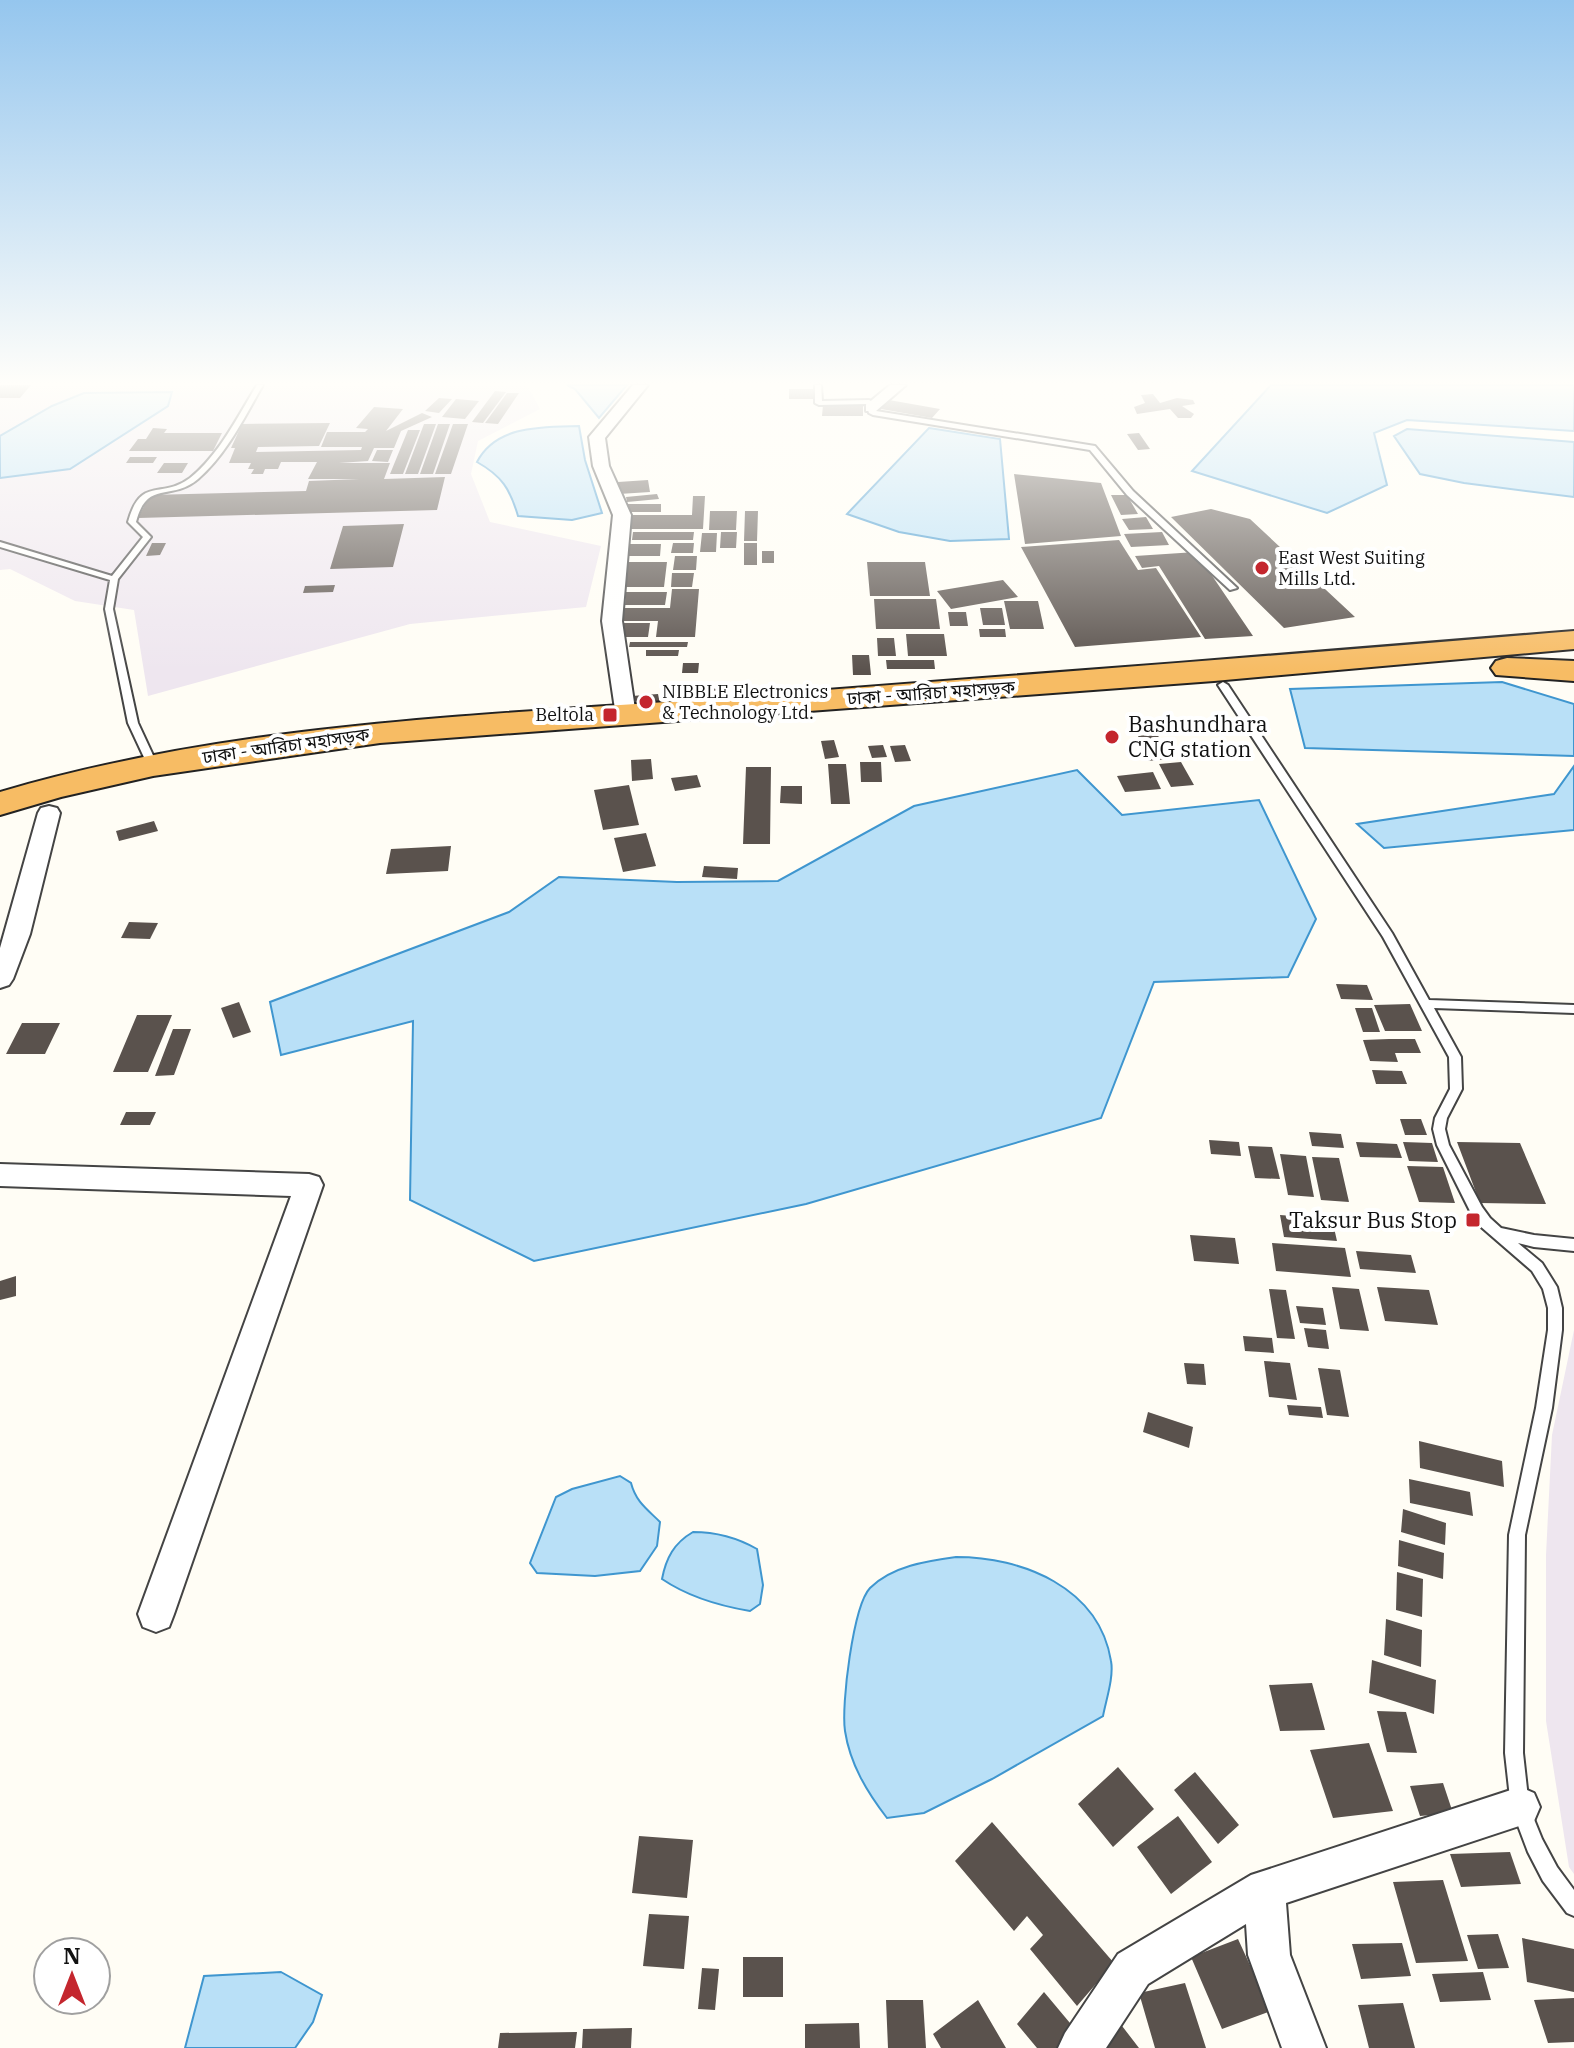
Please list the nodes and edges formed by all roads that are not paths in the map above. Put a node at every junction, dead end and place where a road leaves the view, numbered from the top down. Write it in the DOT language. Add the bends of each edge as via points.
graph roads {
  1 [pos="188,481"];
  2 [pos="607,481"];
  3 [pos="1120,481"];
  4 [pos="0,544"];
  5 [pos="114,579"];
  6 [pos="1233,588"];
  7 [pos="1574,640"];
  8 [pos="1574,671"];
  9 [pos="1223,685"];
  10 [pos="626,716"];
  11 [pos="153,766"];
  12 [pos="0,795"];
  13 [pos="22,812"];
  14 [pos="0,979"];
  15 [pos="1427,1004"];
  16 [pos="1574,1009"];
  17 [pos="0,1175"];
  18 [pos="1495,1231"];
  19 [pos="1574,1245"];
  20 [pos="156,1614"];
  21 [pos="1520,1807"];
  22 [pos="1265,1889"];
  23 [pos="1574,1906"];
  24 [pos="1080,2048"];
  25 [pos="1304,2048"];
  1 -- 5 [label="lane" via="145,493 135,505 132,522 147,537"];
  2 -- 10 [label="street" via="622,515 612,621"];
  3 -- 6 [label="lane"];
  4 -- 5 [label="lane"];
  5 -- 11 [label="lane" via="109,609 133,723"];
  7 -- 10 [label="highway, ঢাকা - আরিচা মহাসড়ক"];
  8 -- 9 [label="highway" via="1469,667"];
  9 -- 13 [label="highway" via="304,760"];
  9 -- 15 [label="lane"];
  10 -- 11 [label="highway, ঢাকা - আরিচা মহাসড়ক" via="380,733"];
  11 -- 13 [label="highway, ঢাকা - আরিচা মহাসড়ক"];
  12 -- 13 [label="highway, ঢাকা - আরিচা মহাসড়ক"];
  13 -- 14 [label="street" via="18,934"];
  15 -- 16 [label="lane"];
  15 -- 18 [label="lane" via="1458,1070 1456,1089 1441,1118 1443,1145 1477,1211"];
  17 -- 20 [label="street" via="309,1185"];
  18 -- 19 [label="lane"];
  18 -- 21 [label="lane" via="1537,1267 1555,1308 1544,1408 1517,1535 1514,1753"];
  21 -- 22 [label="street"];
  21 -- 23 [label="lane" via="1550,1874"];
  22 -- 24 [label="street" via="1133,1969"];
  22 -- 25 [label="street" via="1269,1955"];
}
